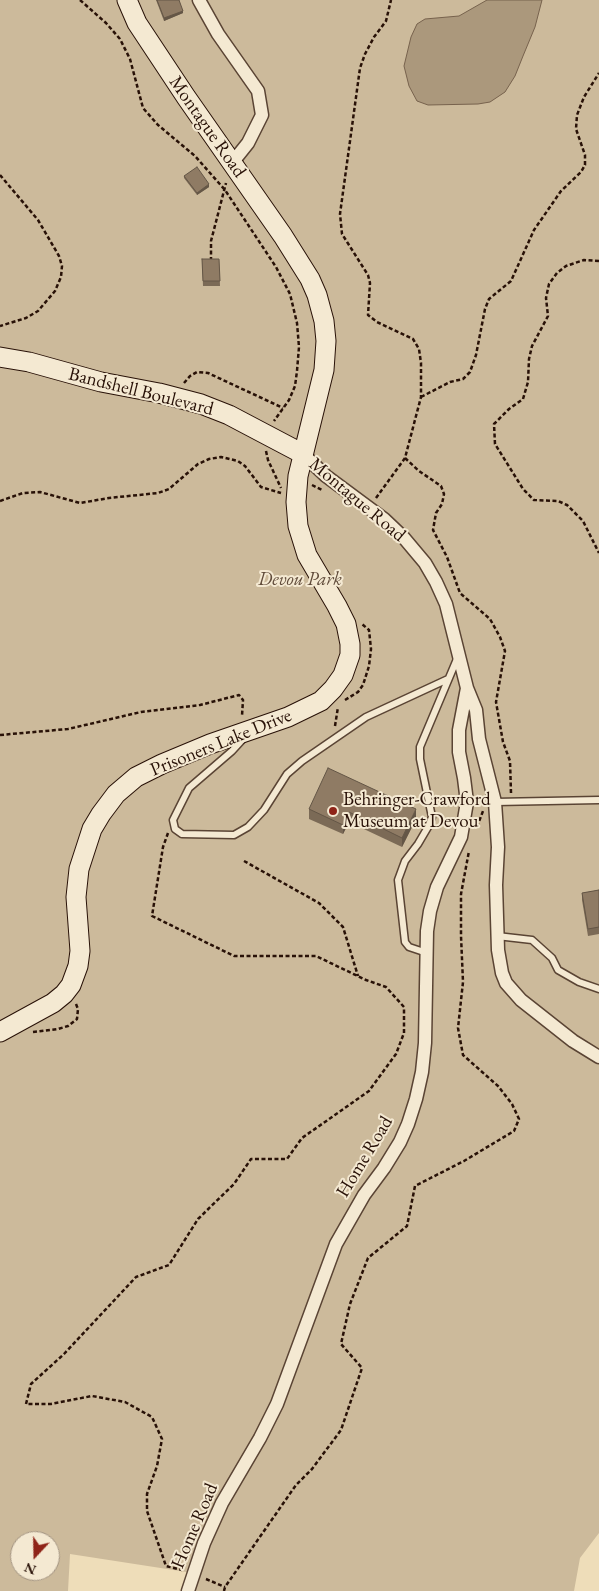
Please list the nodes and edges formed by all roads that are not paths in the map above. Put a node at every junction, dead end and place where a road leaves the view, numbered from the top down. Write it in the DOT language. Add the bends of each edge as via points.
graph roads {
  1 [pos="127,0"];
  2 [pos="199,0"];
  3 [pos="232,163"];
  4 [pos="0,356"];
  5 [pos="304,454"];
  6 [pos="459,653"];
  7 [pos="448,678"];
  8 [pos="467,688"];
  9 [pos="233,743"];
  10 [pos="599,800"];
  11 [pos="495,802"];
  12 [pos="498,936"];
  13 [pos="427,953"];
  14 [pos="599,989"];
  15 [pos="0,1032"];
  16 [pos="599,1058"];
  17 [pos="188,1591"];
  1 -- 3 [label="street, Montague Road" via="137,23"];
  2 -- 3 [label="street" via="218,34 258,91 262,115 248,143"];
  3 -- 5 [label="street, Montague Road" via="310,279 324,321 324,370"];
  4 -- 5 [label="street, Bandshell Boulevard" via="201,404"];
  5 -- 6 [label="street, Montague Road" via="326,476 404,538 425,563 446,604"];
  5 -- 9 [label="street, Prisoners Lake Drive" via="296,492 298,526 307,555 346,624 350,655 343,675 321,700 288,717 253,729"];
  6 -- 7 [label="lane"];
  6 -- 8 [label="street, Montague Road"];
  7 -- 9 [label="lane" via="366,717 302,761 287,774 264,810 248,827 234,835 182,834 175,828 173,820 189,788"];
  7 -- 13 [label="lane" via="420,747 432,817 405,861 398,880 405,942 409,947"];
  8 -- 11 [label="street, Montague Road" via="476,710 479,739"];
  8 -- 13 [label="street, Home Road" via="459,730 467,802 461,837 437,887 430,911"];
  9 -- 15 [label="street, Prisoners Lake Drive" via="162,764 136,777 116,794 92,829 79,868 76,897 80,951 71,985 53,1003"];
  10 -- 11 [label="lane"];
  11 -- 12 [label="street, Montague Road"];
  12 -- 14 [label="lane" via="532,940 552,958 558,970"];
  12 -- 16 [label="street, Montague Road" via="506,983 528,1006"];
  13 -- 17 [label="street, Home Road" via="422,1072 408,1124 396,1149 336,1244 277,1404 222,1503"];
}
